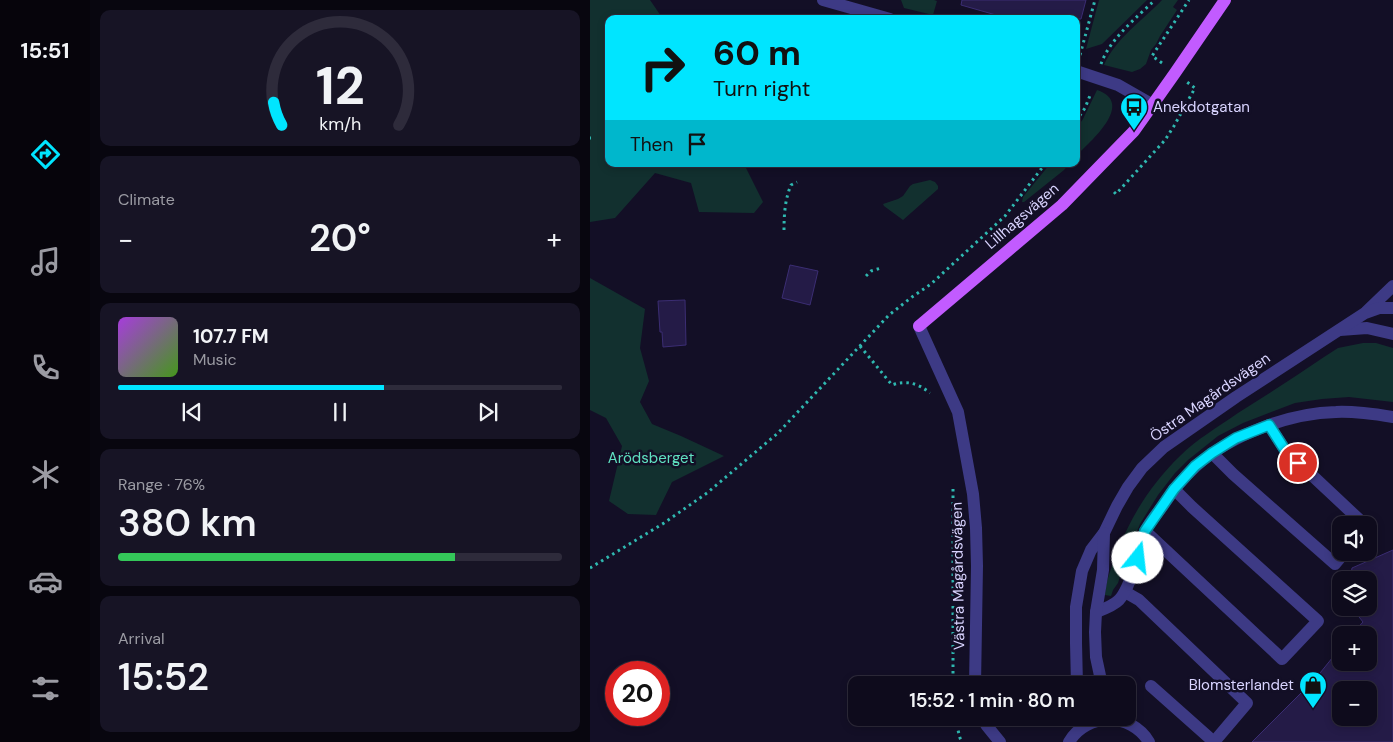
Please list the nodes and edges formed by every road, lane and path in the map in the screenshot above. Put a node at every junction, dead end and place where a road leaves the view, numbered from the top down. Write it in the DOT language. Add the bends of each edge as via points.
graph roads {
  1 [pos="823,0"];
  2 [pos="1095,0"];
  3 [pos="1155,0"];
  4 [pos="1225,0"];
  5 [pos="876,15"];
  6 [pos="1083,44"];
  7 [pos="1080,71"];
  8 [pos="1097,77"];
  9 [pos="1152,105"];
  10 [pos="1080,115"];
  11 [pos="1043,167"];
  12 [pos="797,182"];
  13 [pos="784,230"];
  14 [pos="882,268"];
  15 [pos="866,276"];
  16 [pos="1393,286"];
  17 [pos="1393,308"];
  18 [pos="1365,313"];
  19 [pos="919,326"];
  20 [pos="1338,330"];
  21 [pos="1393,334"];
  22 [pos="860,346"];
  23 [pos="934,396"];
  24 [pos="1393,417"];
  25 [pos="1269,425"];
  26 [pos="1212,453"];
  27 [pos="952,481"];
  28 [pos="1174,489"];
  29 [pos="1355,516"];
  30 [pos="1145,531"];
  31 [pos="1104,533"];
  32 [pos="1338,561"];
  33 [pos="590,568"];
  34 [pos="1124,592"];
  35 [pos="1096,612"];
  36 [pos="954,676"];
  37 [pos="974,676"];
  38 [pos="1078,676"];
  39 [pos="1100,676"];
  40 [pos="1151,686"];
  41 [pos="957,726"];
  42 [pos="987,726"];
  43 [pos="1079,726"];
  44 [pos="1133,726"];
  45 [pos="962,742"];
  46 [pos="1000,742"];
  47 [pos="1069,742"];
  48 [pos="1149,742"];
  1 -- 5 [label="street"];
  2 -- 6 [label="path"];
  3 -- 8 [label="path" via="1108,49"];
  4 -- 9 [label="main road, Lillhagsvägen"];
  7 -- 8 [label="street"];
  8 -- 9 [label="street"];
  8 -- 10 [label="path"];
  9 -- 19 [label="main road, Lillhagsvägen" via="1134,131 1062,205"];
  11 -- 22 [label="path" via="1004,216 931,284 889,315"];
  12 -- 13 [label="path" via="790,185 788,192"];
  14 -- 15 [label="path"];
  16 -- 18 [label="street"];
  17 -- 18 [label="street, Östra Magårdsvägen"];
  18 -- 20 [label="street, Östra Magårdsvägen"];
  19 -- 37 [label="street, Västra Magårdsvägen" via="958,412 973,494 977,566"];
  20 -- 21 [label="street, Östra Magårdsvägen" via="1367,328"];
  20 -- 31 [label="street, Östra Magårdsvägen" via="1164,447 1128,487"];
  22 -- 23 [label="path" via="892,385 906,381"];
  22 -- 33 [label="path" via="778,433 707,493"];
  24 -- 25 [label="street" via="1365,412 1334,412 1296,417"];
  25 -- 26 [label="street" via="1236,438"];
  25 -- 29 [label="street" via="1285,450"];
  26 -- 28 [label="street"];
  26 -- 32 [label="street" via="1335,564"];
  27 -- 36 [label="path"];
  28 -- 30 [label="street"];
  28 -- 30 [label="street" via="1318,621 1282,659"];
  30 -- 34 [label="street"];
  31 -- 35 [label="street, Östra Magårdsvägen" via="1103,570"];
  31 -- 38 [label="street, Östra Magårdsvägen" via="1091,550 1082,571 1076,607"];
  34 -- 35 [label="street" via="1112,605"];
  34 -- 40 [label="street" via="1139,600 1247,703 1214,742"];
  35 -- 39 [label="street, Östra Magårdsvägen" via="1096,657"];
  41 -- 45 [label="path"];
  42 -- 46 [label="street"];
  43 -- 47 [label="street"];
  44 -- 48 [label="street"];
}
